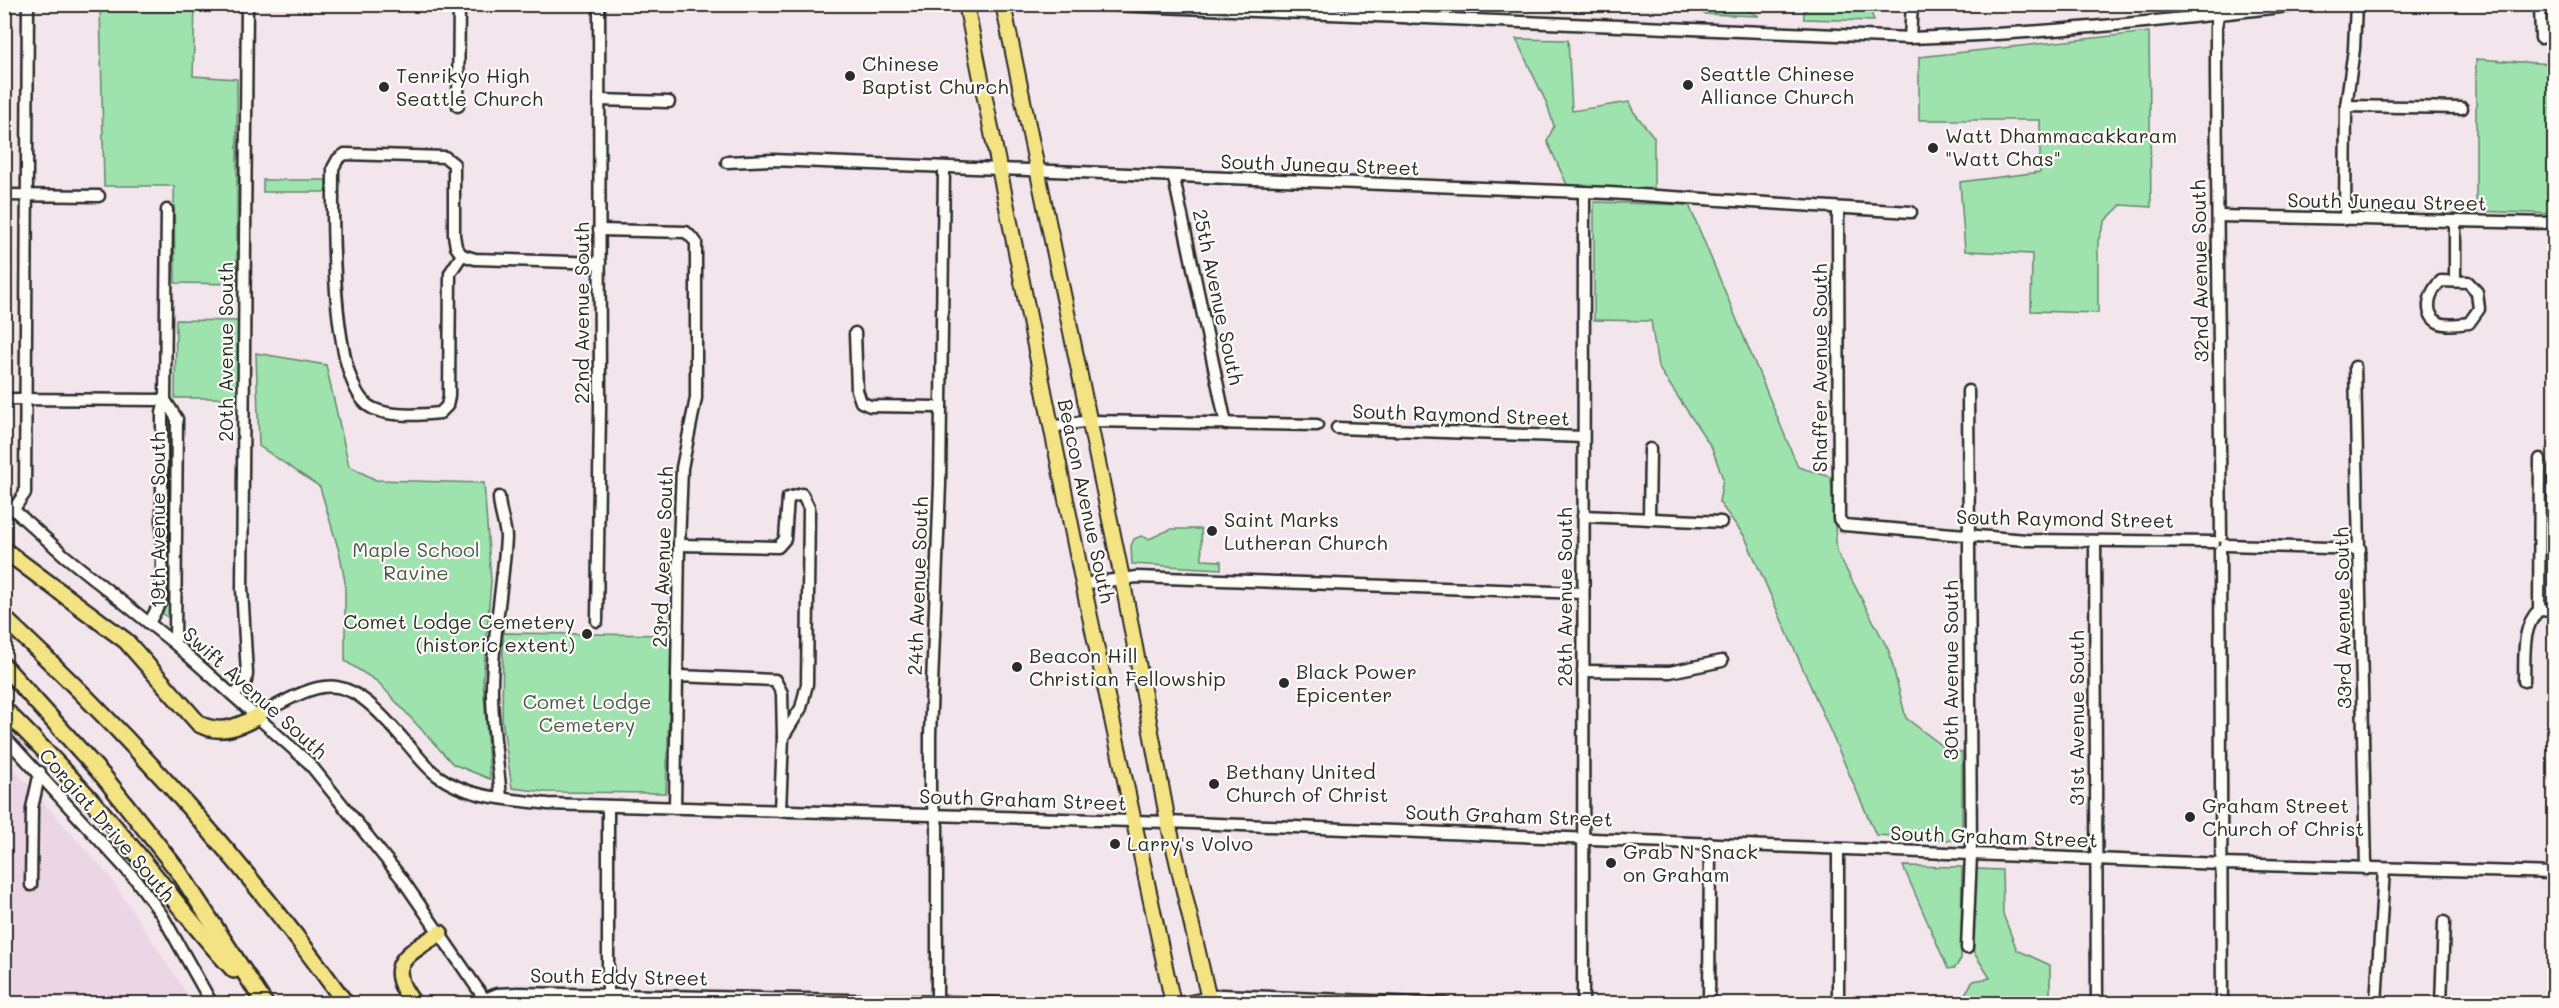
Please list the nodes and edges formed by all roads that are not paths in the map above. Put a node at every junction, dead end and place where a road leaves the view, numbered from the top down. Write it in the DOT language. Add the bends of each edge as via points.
graph roads {
  1 [pos="28,4"];
  2 [pos="247,4"];
  3 [pos="459,4"];
  4 [pos="599,4"];
  5 [pos="966,4"];
  6 [pos="1003,4"];
  7 [pos="1087,4"];
  8 [pos="1410,4"];
  9 [pos="1911,4"];
  10 [pos="2305,4"];
  11 [pos="2356,4"];
  12 [pos="2540,4"];
  13 [pos="1140,6"];
  14 [pos="2220,9"];
  15 [pos="1410,18"];
  16 [pos="1910,38"];
  17 [pos="2541,38"];
  18 [pos="599,100"];
  19 [pos="669,102"];
  20 [pos="458,106"];
  21 [pos="2346,106"];
  22 [pos="2462,108"];
  23 [pos="727,162"];
  24 [pos="944,169"];
  25 [pos="999,171"];
  26 [pos="1038,172"];
  27 [pos="1174,178"];
  28 [pos="1584,192"];
  29 [pos="4,195"];
  30 [pos="26,195"];
  31 [pos="99,196"];
  32 [pos="1838,209"];
  33 [pos="167,210"];
  34 [pos="1911,212"];
  35 [pos="2218,216"];
  36 [pos="2345,219"];
  37 [pos="2455,222"];
  38 [pos="2554,223"];
  39 [pos="599,230"];
  40 [pos="462,255"];
  41 [pos="600,263"];
  42 [pos="2455,282"];
  43 [pos="855,333"];
  44 [pos="2355,367"];
  45 [pos="1968,391"];
  46 [pos="4,399"];
  47 [pos="25,399"];
  48 [pos="165,400"];
  49 [pos="939,407"];
  50 [pos="1089,421"];
  51 [pos="1226,423"];
  52 [pos="1317,425"];
  53 [pos="1051,427"];
  54 [pos="1337,428"];
  55 [pos="1583,437"];
  56 [pos="1650,450"];
  57 [pos="2540,459"];
  58 [pos="499,497"];
  59 [pos="4,501"];
  60 [pos="13,510"];
  61 [pos="1583,516"];
  62 [pos="1649,519"];
  63 [pos="1721,522"];
  64 [pos="1844,525"];
  65 [pos="1969,536"];
  66 [pos="2095,541"];
  67 [pos="2220,544"];
  68 [pos="679,545"];
  69 [pos="2360,549"];
  70 [pos="4,550"];
  71 [pos="1122,578"];
  72 [pos="1083,584"];
  73 [pos="1582,593"];
  74 [pos="2540,610"];
  75 [pos="2554,610"];
  76 [pos="4,618"];
  77 [pos="597,621"];
  78 [pos="148,623"];
  79 [pos="175,644"];
  80 [pos="1722,661"];
  81 [pos="4,666"];
  82 [pos="1583,671"];
  83 [pos="677,676"];
  84 [pos="2524,681"];
  85 [pos="234,696"];
  86 [pos="4,709"];
  87 [pos="258,716"];
  88 [pos="4,736"];
  89 [pos="783,737"];
  90 [pos="40,772"];
  91 [pos="501,798"];
  92 [pos="608,807"];
  93 [pos="675,808"];
  94 [pos="780,811"];
  95 [pos="934,814"];
  96 [pos="1136,821"];
  97 [pos="1168,822"];
  98 [pos="1584,837"];
  99 [pos="1710,843"];
  100 [pos="1838,850"];
  101 [pos="1971,854"];
  102 [pos="2096,859"];
  103 [pos="2221,864"];
  104 [pos="2366,869"];
  105 [pos="2384,869"];
  106 [pos="2554,873"];
  107 [pos="31,885"];
  108 [pos="2444,922"];
  109 [pos="440,933"];
  110 [pos="1966,948"];
  111 [pos="608,995"];
  112 [pos="263,1000"];
  113 [pos="719,1000"];
  114 [pos="1209,1000"];
  115 [pos="486,1001"];
  116 [pos="937,1003"];
  117 [pos="1583,1003"];
  118 [pos="212,1004"];
  119 [pos="346,1004"];
  120 [pos="414,1004"];
  121 [pos="1042,1004"];
  122 [pos="1175,1004"];
  123 [pos="1446,1004"];
  124 [pos="1709,1004"];
  125 [pos="1838,1004"];
  126 [pos="2097,1004"];
  127 [pos="2222,1004"];
  128 [pos="2376,1004"];
  129 [pos="2441,1004"];
  1 -- 30 [label="street"];
  2 -- 85 [label="street, 20th Avenue South" via="242,577 247,674"];
  3 -- 20 [label="street"];
  4 -- 18 [label="street, 22nd Avenue South"];
  5 -- 25 [label="main road, Beacon Avenue South"];
  6 -- 26 [label="main road, Beacon Avenue South"];
  7 -- 13 [label="street"];
  8 -- 15 [label="street"];
  9 -- 16 [label="street"];
  10 -- 14 [label="street"];
  11 -- 21 [label="street" via="2355,49"];
  12 -- 17 [label="street"];
  13 -- 15 [label="street"];
  14 -- 16 [label="street" via="2022,32"];
  14 -- 35 [label="street, 32nd Avenue South" via="2216,75"];
  15 -- 16 [label="street"];
  18 -- 19 [label="street"];
  18 -- 39 [label="street, 22nd Avenue South"];
  21 -- 22 [label="street"];
  21 -- 36 [label="street"];
  23 -- 24 [label="street, South Juneau Street" via="772,160"];
  24 -- 25 [label="street, South Juneau Street"];
  24 -- 49 [label="street, 24th Avenue South"];
  25 -- 26 [label="street, South Juneau Street"];
  25 -- 53 [label="main road, Beacon Avenue South"];
  26 -- 27 [label="street, South Juneau Street"];
  26 -- 50 [label="main road, Beacon Avenue South"];
  27 -- 28 [label="street, South Juneau Street"];
  27 -- 51 [label="street, 25th Avenue South"];
  28 -- 32 [label="street, South Juneau Street"];
  28 -- 55 [label="street, 28th Avenue South"];
  29 -- 30 [label="street"];
  30 -- 31 [label="street"];
  30 -- 47 [label="street"];
  32 -- 34 [label="street, South Juneau Street"];
  32 -- 64 [label="street, Shaffer Avenue South" via="1839,519"];
  33 -- 48 [label="street, 19th Avenue South"];
  35 -- 36 [label="street, South Juneau Street"];
  35 -- 67 [label="street, 32nd Avenue South"];
  36 -- 37 [label="street, South Juneau Street"];
  37 -- 38 [label="street, South Juneau Street"];
  37 -- 42 [label="street"];
  39 -- 41 [label="street, 22nd Avenue South"];
  39 -- 68 [label="street, 23rd Avenue South" via="686,232 694,237 697,247 696,398 682,468"];
  40 -- 40 [label="street" via="450,273 449,396 444,410 389,412 371,407 358,394 343,346 335,281 333,168 338,159 349,154 449,160 455,170 454,242"];
  40 -- 41 [label="street" via="475,259"];
  41 -- 77 [label="street, 22nd Avenue South"];
  42 -- 42 [label="street" via="2441,281 2435,286 2429,309 2438,322 2469,323 2479,309 2477,292 2468,282"];
  43 -- 49 [label="street" via="861,402 870,406"];
  44 -- 69 [label="street, 33rd Avenue South"];
  45 -- 65 [label="street, 30th Avenue South"];
  46 -- 47 [label="street"];
  47 -- 48 [label="street"];
  47 -- 60 [label="street" via="25,494"];
  48 -- 78 [label="street, 19th Avenue South" via="162,596"];
  48 -- 79 [label="street, 19th Avenue South" via="177,419"];
  49 -- 95 [label="street, 24th Avenue South" via="940,484 930,735"];
  50 -- 51 [label="street"];
  50 -- 53 [label="street"];
  50 -- 71 [label="main road, Beacon Avenue South"];
  51 -- 52 [label="street"];
  53 -- 72 [label="main road, Beacon Avenue South"];
  54 -- 55 [label="street, South Raymond Street"];
  55 -- 61 [label="street, 28th Avenue South"];
  56 -- 62 [label="street"];
  57 -- 74 [label="street"];
  58 -- 91 [label="street" via="499,514 506,534 492,687"];
  59 -- 60 [label="street, Swift Avenue South"];
  60 -- 78 [label="street, Swift Avenue South"];
  61 -- 62 [label="street"];
  61 -- 73 [label="street, 28th Avenue South"];
  62 -- 63 [label="street"];
  64 -- 65 [label="street, South Raymond Street"];
  65 -- 66 [label="street, South Raymond Street"];
  65 -- 101 [label="street, 30th Avenue South"];
  66 -- 67 [label="street, South Raymond Street"];
  66 -- 102 [label="street, 31st Avenue South"];
  67 -- 69 [label="street, South Raymond Street"];
  67 -- 103 [label="street, 32nd Avenue South"];
  68 -- 83 [label="street, 23rd Avenue South"];
  68 -- 89 [label="street" via="774,548 782,544 788,498 802,494 808,501 807,684 801,708"];
  69 -- 104 [label="street, 33rd Avenue South"];
  70 -- 87 [label="highway" via="126,641 199,724 226,729"];
  71 -- 72 [label="street"];
  71 -- 73 [label="street"];
  71 -- 97 [label="main road, Beacon Avenue South"];
  72 -- 96 [label="main road, Beacon Avenue South"];
  73 -- 82 [label="street, 28th Avenue South"];
  74 -- 75 [label="street"];
  74 -- 84 [label="street" via="2527,630"];
  76 -- 119 [label="highway" via="110,723 254,881"];
  78 -- 79 [label="street, Swift Avenue South"];
  79 -- 85 [label="street, Swift Avenue South"];
  80 -- 82 [label="street" via="1670,672"];
  81 -- 112 [label="highway" via="104,777 179,872"];
  82 -- 98 [label="street, 28th Avenue South"];
  83 -- 89 [label="street" via="775,680 782,693"];
  83 -- 93 [label="street, 23rd Avenue South"];
  85 -- 87 [label="street, Swift Avenue South"];
  86 -- 112 [label="highway" via="83,790 199,933"];
  87 -- 91 [label="street, South Graham Street" via="314,687 351,692 378,710 436,775 472,793"];
  87 -- 109 [label="street, Swift Avenue South" via="287,740 334,791"];
  88 -- 90 [label="street, Corgiat Drive South"];
  89 -- 94 [label="street"];
  90 -- 107 [label="street" via="32,808"];
  90 -- 118 [label="street, Corgiat Drive South" via="162,915"];
  91 -- 92 [label="street, South Graham Street"];
  92 -- 93 [label="street, South Graham Street"];
  92 -- 111 [label="street"];
  93 -- 94 [label="street, South Graham Street"];
  94 -- 95 [label="street, South Graham Street"];
  95 -- 96 [label="street, South Graham Street"];
  95 -- 116 [label="street, 24th Avenue South"];
  96 -- 97 [label="street, South Graham Street"];
  96 -- 122 [label="main road, Beacon Avenue South"];
  97 -- 98 [label="street, South Graham Street"];
  97 -- 114 [label="main road, Beacon Avenue South"];
  98 -- 99 [label="street, South Graham Street"];
  98 -- 117 [label="street, 28th Avenue South"];
  99 -- 100 [label="street, South Graham Street"];
  99 -- 124 [label="street"];
  100 -- 101 [label="street, South Graham Street"];
  100 -- 125 [label="street"];
  101 -- 102 [label="street, South Graham Street"];
  101 -- 110 [label="street, 30th Avenue South"];
  102 -- 103 [label="street, South Graham Street"];
  102 -- 126 [label="street, 31st Avenue South"];
  103 -- 104 [label="street, South Graham Street"];
  103 -- 127 [label="street, 32nd Avenue South"];
  104 -- 105 [label="street, South Graham Street"];
  105 -- 106 [label="street, South Graham Street"];
  105 -- 128 [label="street"];
  108 -- 129 [label="street"];
  109 -- 115 [label="street, Swift Avenue South"];
  109 -- 120 [label="highway" via="408,954 400,964 400,984"];
  111 -- 113 [label="street, South Eddy Street"];
  111 -- 115 [label="street, South Eddy Street" via="506,993"];
  113 -- 116 [label="street, South Eddy Street"];
  114 -- 122 [label="street"];
  114 -- 123 [label="street"];
  116 -- 121 [label="street, South Eddy Street"];
}
